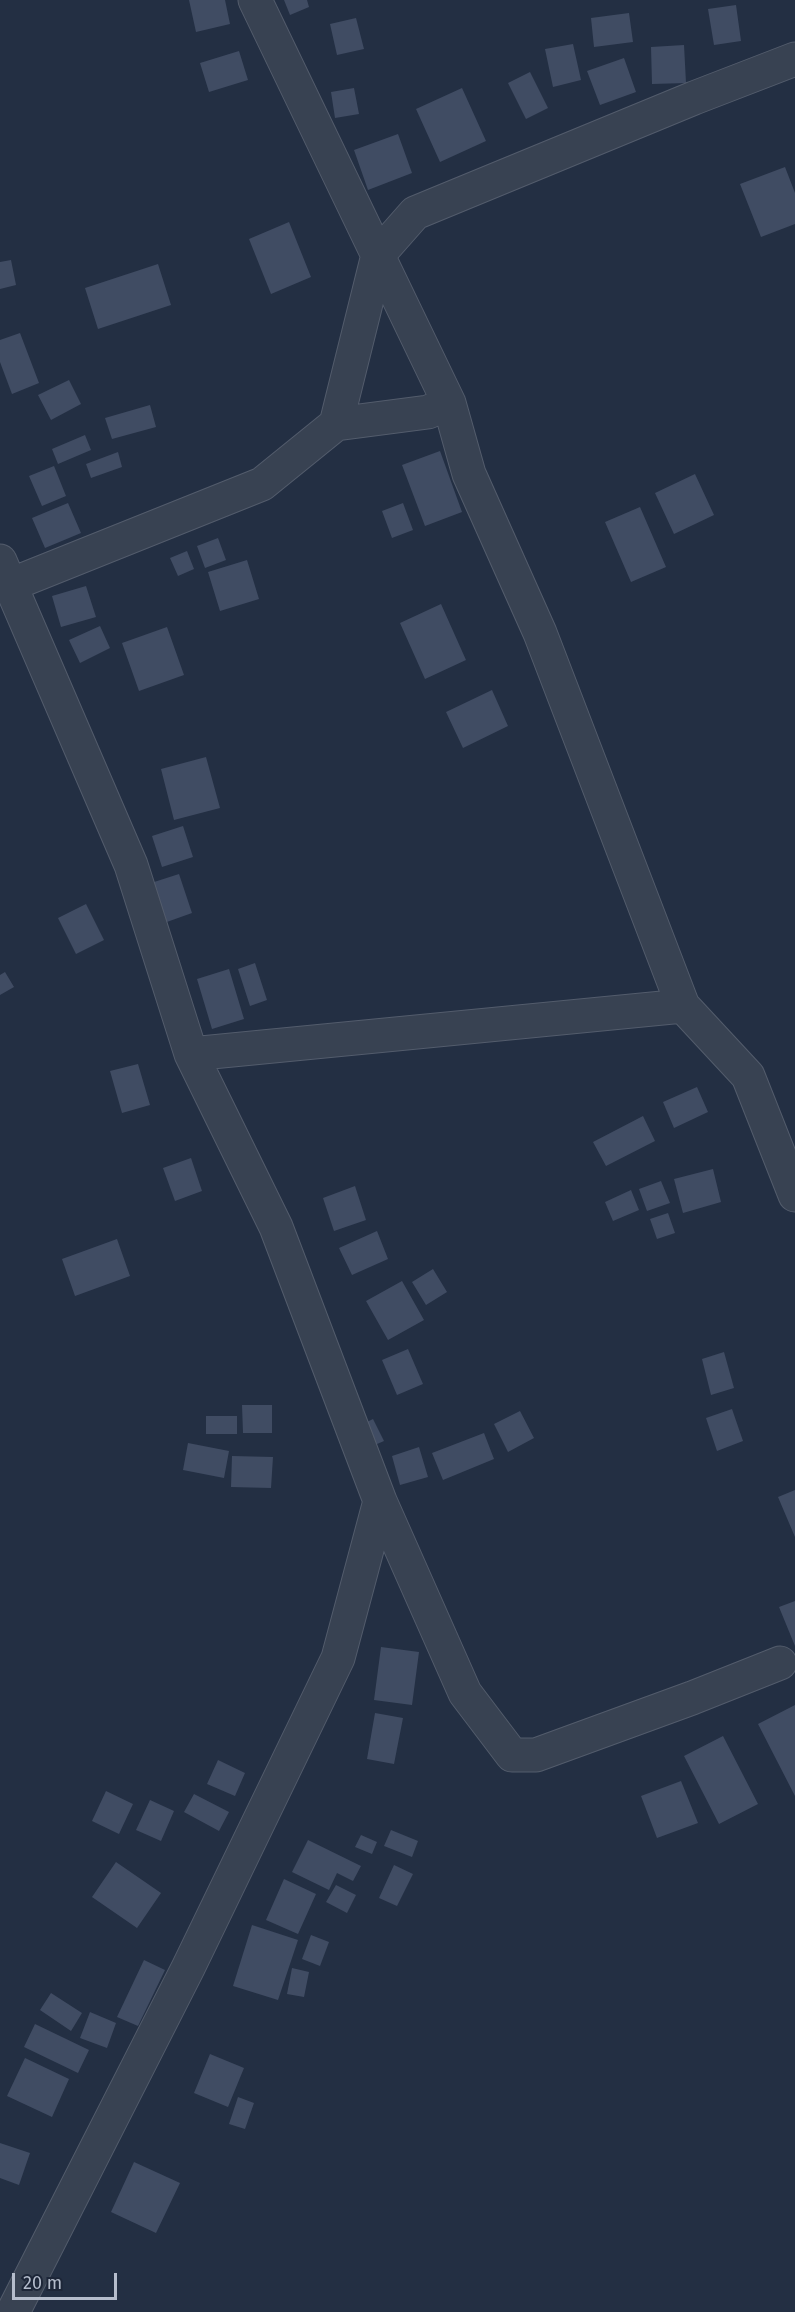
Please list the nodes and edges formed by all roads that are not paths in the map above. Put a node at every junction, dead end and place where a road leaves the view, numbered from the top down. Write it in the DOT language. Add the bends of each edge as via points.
graph roads {
  1 [pos="255,0"];
  2 [pos="795,59"];
  3 [pos="378,255"];
  4 [pos="449,403"];
  5 [pos="336,424"];
  6 [pos="5,573"];
  7 [pos="683,1006"];
  8 [pos="191,1054"];
  9 [pos="795,1195"];
  10 [pos="380,1501"];
  11 [pos="780,1663"];
  12 [pos="13,2312"];
  1 -- 3 [label="street"];
  2 -- 3 [label="street" via="415,213"];
  3 -- 4 [label="street"];
  3 -- 5 [label="street"];
  4 -- 5 [label="street" via="428,412"];
  4 -- 7 [label="street" via="469,474 540,633"];
  5 -- 6 [label="street" via="262,484"];
  6 -- 8 [label="street" via="131,865"];
  7 -- 8 [label="street"];
  7 -- 9 [label="street" via="748,1076"];
  8 -- 10 [label="street" via="276,1227"];
  10 -- 11 [label="street" via="465,1693 512,1755 536,1755"];
  10 -- 12 [label="street" via="338,1658 188,1968"];
}
